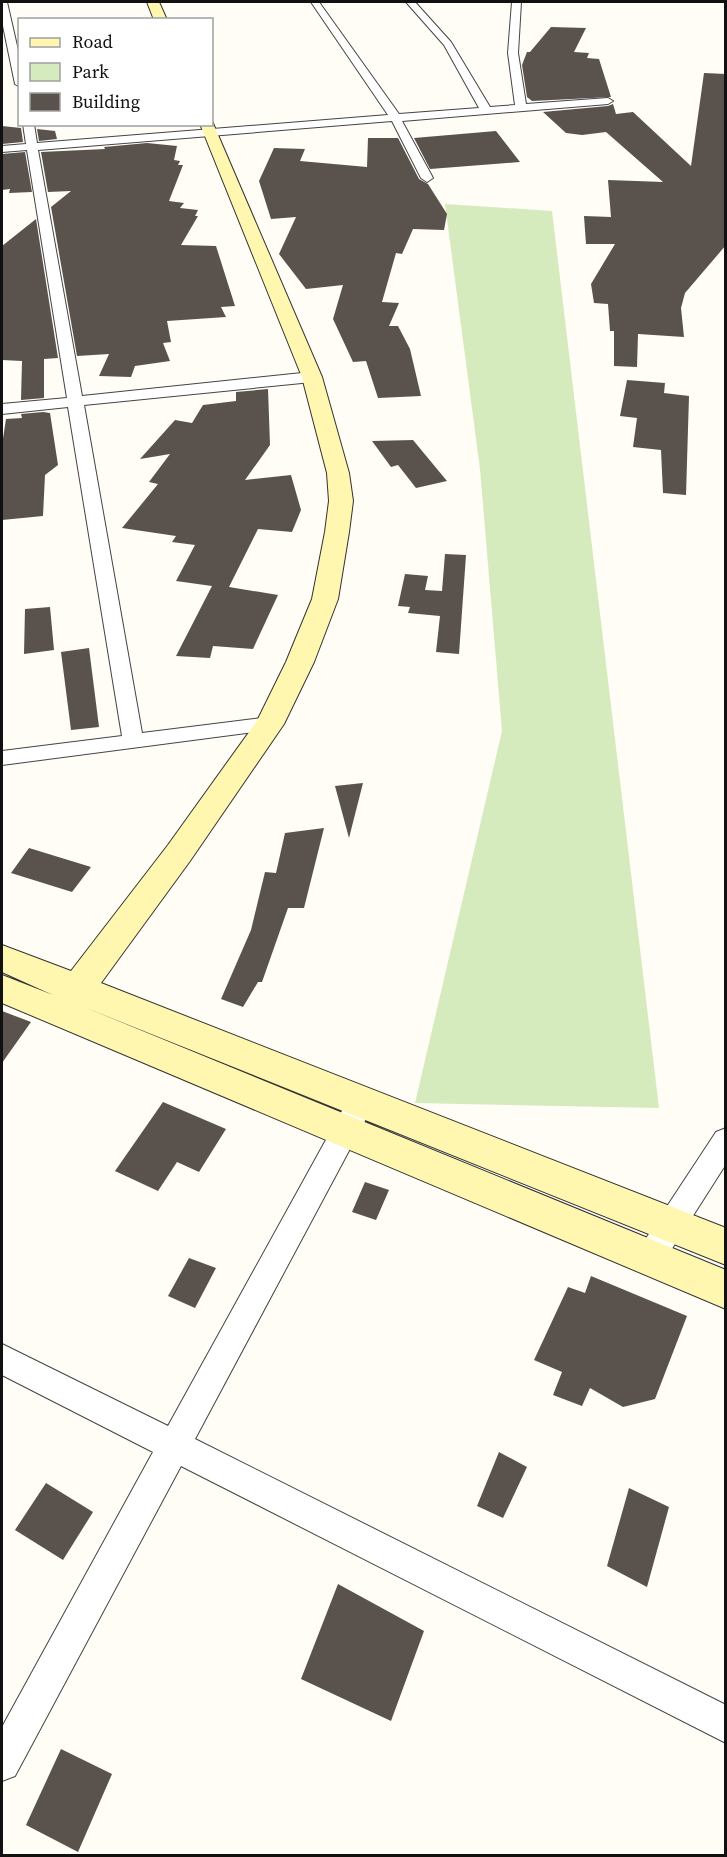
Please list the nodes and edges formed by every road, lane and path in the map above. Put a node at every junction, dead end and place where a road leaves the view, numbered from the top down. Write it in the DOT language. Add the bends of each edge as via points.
graph roads {
  1 [pos="3,2"];
  2 [pos="153,2"];
  3 [pos="315,2"];
  4 [pos="410,2"];
  5 [pos="516,2"];
  6 [pos="160,18"];
  7 [pos="18,74"];
  8 [pos="608,101"];
  9 [pos="521,106"];
  10 [pos="486,110"];
  11 [pos="395,117"];
  12 [pos="28,126"];
  13 [pos="209,129"];
  14 [pos="32,146"];
  15 [pos="2,149"];
  16 [pos="427,178"];
  17 [pos="312,377"];
  18 [pos="75,400"];
  19 [pos="2,409"];
  20 [pos="270,724"];
  21 [pos="133,740"];
  22 [pos="2,758"];
  23 [pos="2,958"];
  24 [pos="2,989"];
  25 [pos="70,1000"];
  26 [pos="354,1116"];
  27 [pos="726,1140"];
  28 [pos="671,1225"];
  29 [pos="726,1246"];
  30 [pos="649,1259"];
  31 [pos="726,1290"];
  32 [pos="2,1359"];
  33 [pos="174,1446"];
  34 [pos="726,1725"];
  35 [pos="2,1763"];
  1 -- 7 [label="street"];
  2 -- 6 [label="street"];
  3 -- 11 [label="street"];
  4 -- 10 [label="street" via="448,44"];
  5 -- 9 [label="street" via="513,53"];
  8 -- 9 [label="street"];
  9 -- 10 [label="street"];
  10 -- 11 [label="street"];
  11 -- 13 [label="street"];
  11 -- 16 [label="street"];
  12 -- 14 [label="street"];
  13 -- 14 [label="street"];
  13 -- 17 [label="street"];
  14 -- 15 [label="street"];
  14 -- 18 [label="street"];
  17 -- 18 [label="street"];
  17 -- 20 [label="street" via="338,473 341,501 325,599"];
  18 -- 19 [label="street"];
  18 -- 21 [label="street"];
  20 -- 21 [label="street"];
  20 -- 25 [label="street"];
  21 -- 22 [label="street"];
  23 -- 25 [label="street"];
  24 -- 25 [label="street"];
  25 -- 26 [label="street"];
  26 -- 28 [label="street"];
  26 -- 30 [label="street"];
  26 -- 33 [label="street"];
  27 -- 28 [label="street"];
  28 -- 29 [label="street"];
  28 -- 30 [label="street"];
  30 -- 31 [label="street"];
  32 -- 33 [label="street"];
  33 -- 34 [label="street"];
  33 -- 35 [label="street"];
}
